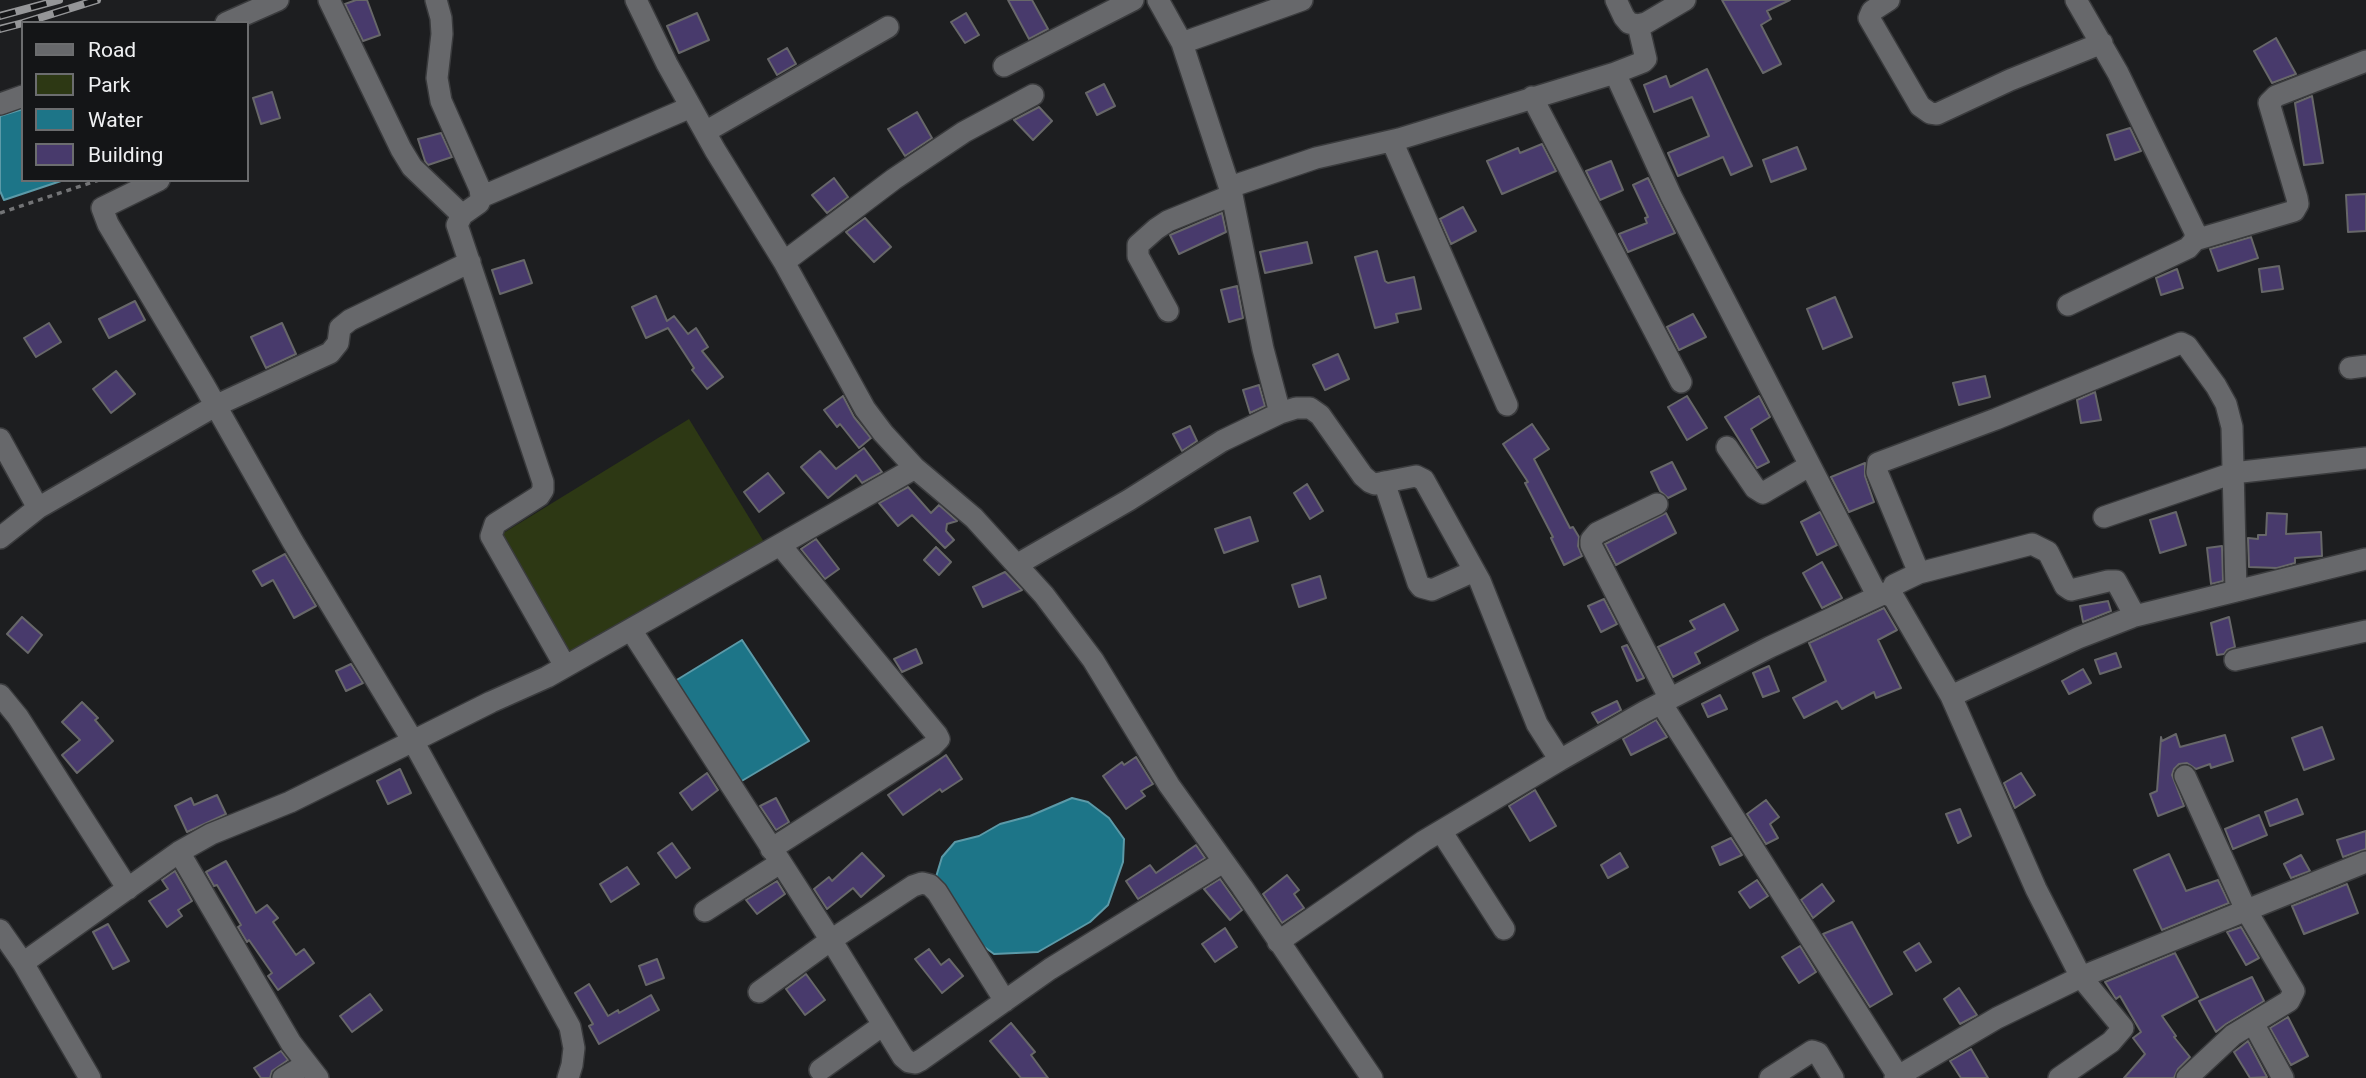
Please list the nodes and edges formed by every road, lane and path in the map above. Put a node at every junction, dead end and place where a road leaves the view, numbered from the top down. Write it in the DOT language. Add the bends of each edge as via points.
graph roads {
  1 [pos="278,0"];
  2 [pos="329,0"];
  3 [pos="436,0"];
  4 [pos="636,0"];
  5 [pos="1133,0"];
  6 [pos="1158,0"];
  7 [pos="1302,0"];
  8 [pos="1616,0"];
  9 [pos="1685,0"];
  10 [pos="1889,0"];
  11 [pos="2076,0"];
  12 [pos="229,21"];
  13 [pos="1638,25"];
  14 [pos="888,27"];
  15 [pos="1182,43"];
  16 [pos="2102,43"];
  17 [pos="2366,61"];
  18 [pos="1004,66"];
  19 [pos="1615,73"];
  20 [pos="1033,95"];
  21 [pos="21,97"];
  22 [pos="1532,97"];
  23 [pos="0,104"];
  24 [pos="691,107"];
  25 [pos="705,132"];
  26 [pos="1392,141"];
  27 [pos="93,182"];
  28 [pos="154,182"];
  29 [pos="1231,191"];
  30 [pos="481,197"];
  31 [pos="0,214"];
  32 [pos="462,215"];
  33 [pos="2196,240"];
  34 [pos="470,262"];
  35 [pos="784,262"];
  36 [pos="2068,305"];
  37 [pos="1168,311"];
  38 [pos="1681,382"];
  39 [pos="215,405"];
  40 [pos="1507,405"];
  41 [pos="1280,413"];
  42 [pos="0,439"];
  43 [pos="1727,447"];
  44 [pos="2366,458"];
  45 [pos="1809,466"];
  46 [pos="915,468"];
  47 [pos="2233,473"];
  48 [pos="1384,482"];
  49 [pos="1657,505"];
  50 [pos="38,508"];
  51 [pos="2104,517"];
  52 [pos="0,538"];
  53 [pos="781,546"];
  54 [pos="2366,559"];
  55 [pos="1018,564"];
  56 [pos="1474,571"];
  57 [pos="1919,573"];
  58 [pos="2236,591"];
  59 [pos="1883,595"];
  60 [pos="2135,616"];
  61 [pos="631,631"];
  62 [pos="2366,631"];
  63 [pos="2235,660"];
  64 [pos="549,675"];
  65 [pos="0,695"];
  66 [pos="1951,696"];
  67 [pos="1665,701"];
  68 [pos="413,741"];
  69 [pos="1560,760"];
  70 [pos="2185,776"];
  71 [pos="1441,831"];
  72 [pos="179,852"];
  73 [pos="775,856"];
  74 [pos="1223,862"];
  75 [pos="2366,862"];
  76 [pos="128,889"];
  77 [pos="2246,910"];
  78 [pos="705,911"];
  79 [pos="1504,929"];
  80 [pos="0,930"];
  81 [pos="831,940"];
  82 [pos="1278,942"];
  83 [pos="23,963"];
  84 [pos="2081,977"];
  85 [pos="759,992"];
  86 [pos="1005,1001"];
  87 [pos="2253,1023"];
  88 [pos="883,1025"];
  89 [pos="820,1070"];
  90 [pos="312,1071"];
  91 [pos="1896,1077"];
  92 [pos="90,1078"];
  93 [pos="283,1078"];
  94 [pos="568,1078"];
  95 [pos="1372,1078"];
  96 [pos="1770,1078"];
  97 [pos="1833,1078"];
  98 [pos="2059,1078"];
  99 [pos="2187,1078"];
  100 [pos="2283,1078"];
  1 -- 12 [label="street"];
  2 -- 32 [label="street" via="412,167"];
  3 -- 30 [label="street" via="442,34 437,78 441,101"];
  4 -- 24 [label="street"];
  5 -- 18 [label="street"];
  6 -- 15 [label="street"];
  7 -- 15 [label="street"];
  8 -- 13 [label="street" via="1623,17"];
  9 -- 13 [label="street"];
  10 -- 16 [label="street" via="1872,10 1869,18 1920,106 1930,113 1937,114"];
  11 -- 16 [label="street"];
  13 -- 19 [label="street" via="1646,59"];
  14 -- 25 [label="street"];
  15 -- 29 [label="street"];
  16 -- 33 [label="street"];
  17 -- 33 [label="street" via="2276,96 2269,103 2297,198 2294,211"];
  19 -- 22 [label="street"];
  19 -- 45 [label="street" via="1677,207"];
  20 -- 35 [label="street" via="964,132"];
  21 -- 23 [label="street"];
  22 -- 26 [label="street"];
  22 -- 38 [label="street"];
  24 -- 25 [label="street"];
  24 -- 30 [label="street"];
  25 -- 35 [label="street"];
  26 -- 29 [label="street" via="1316,158"];
  26 -- 40 [label="street"];
  27 -- 31 [label="path"];
  28 -- 39 [label="street" via="101,205"];
  29 -- 37 [label="street" via="1168,221 1138,245 1138,256"];
  29 -- 41 [label="street"];
  30 -- 32 [label="street" via="476,207"];
  32 -- 34 [label="street" via="457,225"];
  33 -- 36 [label="street" via="2188,248"];
  34 -- 39 [label="street" via="350,320 340,328 338,343 321,357"];
  34 -- 64 [label="street" via="543,482 539,496 495,524 491,536"];
  35 -- 46 [label="street" via="865,409"];
  39 -- 50 [label="street"];
  39 -- 68 [label="street"];
  41 -- 48 [label="street" via="1310,408 1320,415 1366,480"];
  41 -- 55 [label="street" via="1222,441"];
  42 -- 50 [label="street"];
  43 -- 45 [label="street" via="1763,494"];
  44 -- 47 [label="street"];
  45 -- 59 [label="street"];
  46 -- 53 [label="street"];
  46 -- 55 [label="street"];
  47 -- 51 [label="street"];
  47 -- 57 [label="street" via="2232,427 2226,404 2187,346 2178,345 1878,463 1877,472"];
  47 -- 58 [label="street"];
  48 -- 56 [label="street" via="1416,476 1424,480"];
  48 -- 56 [label="street" via="1421,587 1432,590"];
  49 -- 67 [label="street" via="1597,533 1591,545"];
  50 -- 52 [label="street"];
  53 -- 61 [label="street"];
  53 -- 73 [label="street" via="939,739"];
  54 -- 58 [label="street"];
  55 -- 74 [label="street" via="1093,660 1168,785"];
  56 -- 69 [label="street" via="1537,724"];
  57 -- 59 [label="street"];
  57 -- 60 [label="street" via="2032,544 2048,552 2071,590 2116,581"];
  58 -- 60 [label="street"];
  59 -- 66 [label="street" via="1894,598"];
  59 -- 67 [label="street"];
  60 -- 66 [label="street"];
  61 -- 64 [label="street"];
  61 -- 73 [label="street"];
  62 -- 63 [label="street"];
  64 -- 68 [label="street"];
  65 -- 76 [label="street"];
  66 -- 84 [label="street" via="2036,889"];
  67 -- 69 [label="street"];
  67 -- 91 [label="street"];
  68 -- 72 [label="street"];
  68 -- 94 [label="street" via="570,1027 574,1048"];
  69 -- 71 [label="street"];
  70 -- 77 [label="street"];
  71 -- 79 [label="street"];
  71 -- 82 [label="street"];
  72 -- 76 [label="street"];
  72 -- 90 [label="street"];
  73 -- 78 [label="street"];
  73 -- 81 [label="street"];
  74 -- 82 [label="street"];
  74 -- 86 [label="street"];
  75 -- 77 [label="street"];
  76 -- 83 [label="street"];
  77 -- 84 [label="street"];
  77 -- 87 [label="street" via="2294,991 2289,1001"];
  80 -- 83 [label="street"];
  81 -- 85 [label="street"];
  81 -- 86 [label="street" via="913,886 930,884"];
  81 -- 88 [label="street"];
  82 -- 95 [label="street"];
  83 -- 92 [label="street"];
  84 -- 91 [label="street" via="1997,1018"];
  84 -- 98 [label="street" via="2123,1028 2111,1042"];
  86 -- 88 [label="street" via="915,1063 903,1057"];
  87 -- 99 [label="street" via="2233,1035"];
  87 -- 100 [label="street"];
  88 -- 89 [label="street"];
  90 -- 93 [label="street"];
  96 -- 97 [label="street" via="1812,1051"];
}
